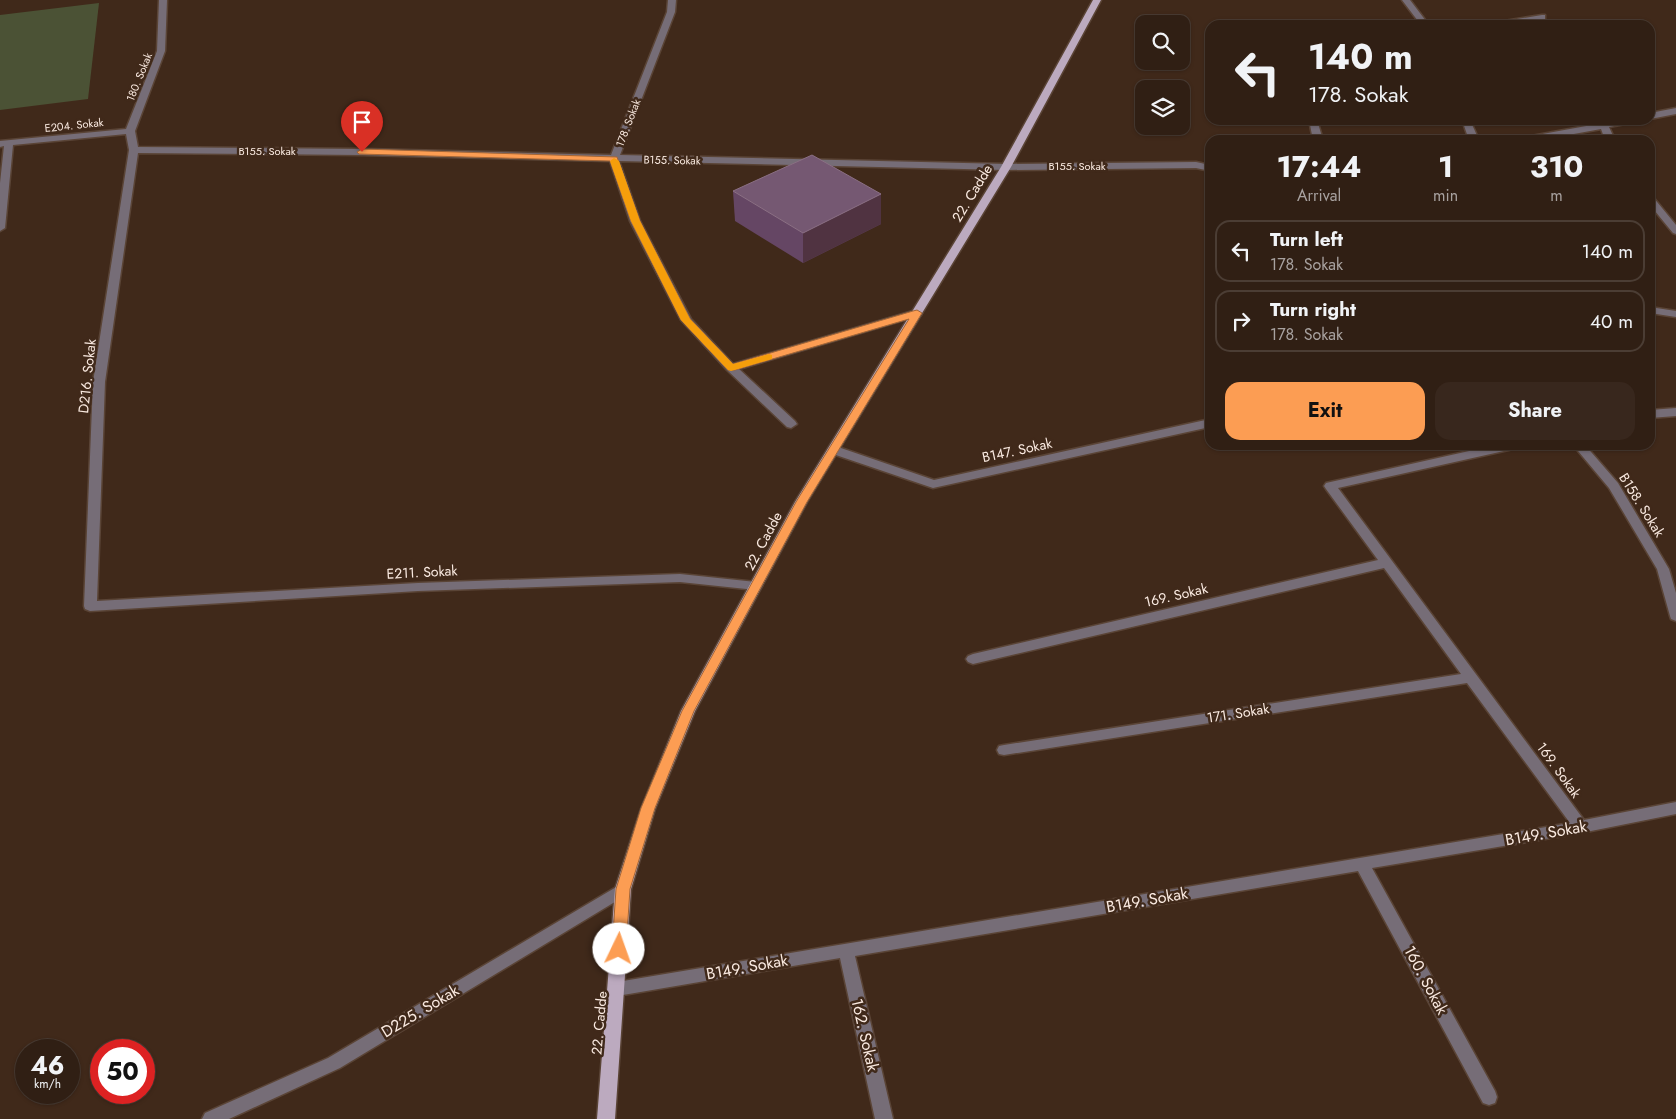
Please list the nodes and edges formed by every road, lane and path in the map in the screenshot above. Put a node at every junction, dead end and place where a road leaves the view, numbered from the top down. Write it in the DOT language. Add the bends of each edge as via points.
graph roads {
  1 [pos="163,0"];
  2 [pos="672,0"];
  3 [pos="1097,0"];
  4 [pos="1406,0"];
  5 [pos="1542,18"];
  6 [pos="1422,20"];
  7 [pos="1528,20"];
  8 [pos="1676,111"];
  9 [pos="1655,115"];
  10 [pos="1609,125"];
  11 [pos="1604,126"];
  12 [pos="130,131"];
  13 [pos="1554,135"];
  14 [pos="1608,135"];
  15 [pos="5,144"];
  16 [pos="134,150"];
  17 [pos="614,159"];
  18 [pos="1006,167"];
  19 [pos="1205,167"];
  20 [pos="1655,205"];
  21 [pos="0,228"];
  22 [pos="1676,231"];
  23 [pos="1655,311"];
  24 [pos="917,313"];
  25 [pos="1676,314"];
  26 [pos="731,368"];
  27 [pos="1676,412"];
  28 [pos="1655,414"];
  29 [pos="791,424"];
  30 [pos="1205,424"];
  31 [pos="834,450"];
  32 [pos="1491,450"];
  33 [pos="1583,450"];
  34 [pos="1386,563"];
  35 [pos="1670,569"];
  36 [pos="756,586"];
  37 [pos="90,606"];
  38 [pos="1676,616"];
  39 [pos="973,659"];
  40 [pos="1471,677"];
  41 [pos="1004,750"];
  42 [pos="1676,808"];
  43 [pos="1581,827"];
  44 [pos="1362,864"];
  45 [pos="623,889"];
  46 [pos="846,951"];
  47 [pos="617,989"];
  48 [pos="1489,1097"];
  49 [pos="211,1119"];
  50 [pos="606,1119"];
  51 [pos="884,1119"];
  1 -- 12 [label="street, 180. Sokak" via="161,51"];
  2 -- 17 [label="street, 178. Sokak" via="671,12"];
  3 -- 18 [label="main road, 22. Cadde"];
  4 -- 6 [label="street"];
  5 -- 7 [label="street"];
  8 -- 9 [label="street"];
  10 -- 11 [label="street"];
  11 -- 13 [label="street"];
  11 -- 14 [label="street"];
  12 -- 15 [label="street, E204. Sokak"];
  12 -- 16 [label="street"];
  15 -- 21 [label="street"];
  16 -- 17 [label="street, B155. Sokak"];
  16 -- 37 [label="street, D216. Sokak" via="99,382"];
  17 -- 18 [label="street, B155. Sokak"];
  17 -- 26 [label="street, 178. Sokak" via="635,221 686,320"];
  18 -- 19 [label="street, B155. Sokak"];
  18 -- 24 [label="main road, 22. Cadde"];
  20 -- 22 [label="street"];
  23 -- 25 [label="street"];
  24 -- 26 [label="street"];
  24 -- 31 [label="main road, 22. Cadde"];
  26 -- 29 [label="street, 178. Sokak"];
  27 -- 28 [label="street"];
  30 -- 31 [label="street, B147. Sokak" via="933,484"];
  31 -- 36 [label="main road, 22. Cadde" via="801,502"];
  32 -- 34 [label="street, 169. Sokak" via="1330,486"];
  33 -- 35 [label="street, B158. Sokak" via="1614,486"];
  34 -- 39 [label="street, 169. Sokak"];
  34 -- 40 [label="street, 169. Sokak"];
  35 -- 38 [label="street, B158. Sokak"];
  36 -- 37 [label="street, E211. Sokak" via="670,578 418,587"];
  36 -- 45 [label="main road, 22. Cadde" via="688,711 648,808"];
  40 -- 41 [label="street, 171. Sokak"];
  40 -- 43 [label="street, 169. Sokak"];
  42 -- 43 [label="street, B149. Sokak"];
  43 -- 44 [label="street, B149. Sokak"];
  44 -- 46 [label="street, B149. Sokak"];
  44 -- 48 [label="street, 160. Sokak"];
  45 -- 47 [label="main road, 22. Cadde"];
  45 -- 49 [label="street, D225. Sokak" via="334,1062"];
  46 -- 47 [label="street, B149. Sokak"];
  46 -- 51 [label="street, 162. Sokak"];
  47 -- 50 [label="main road, 22. Cadde"];
}
